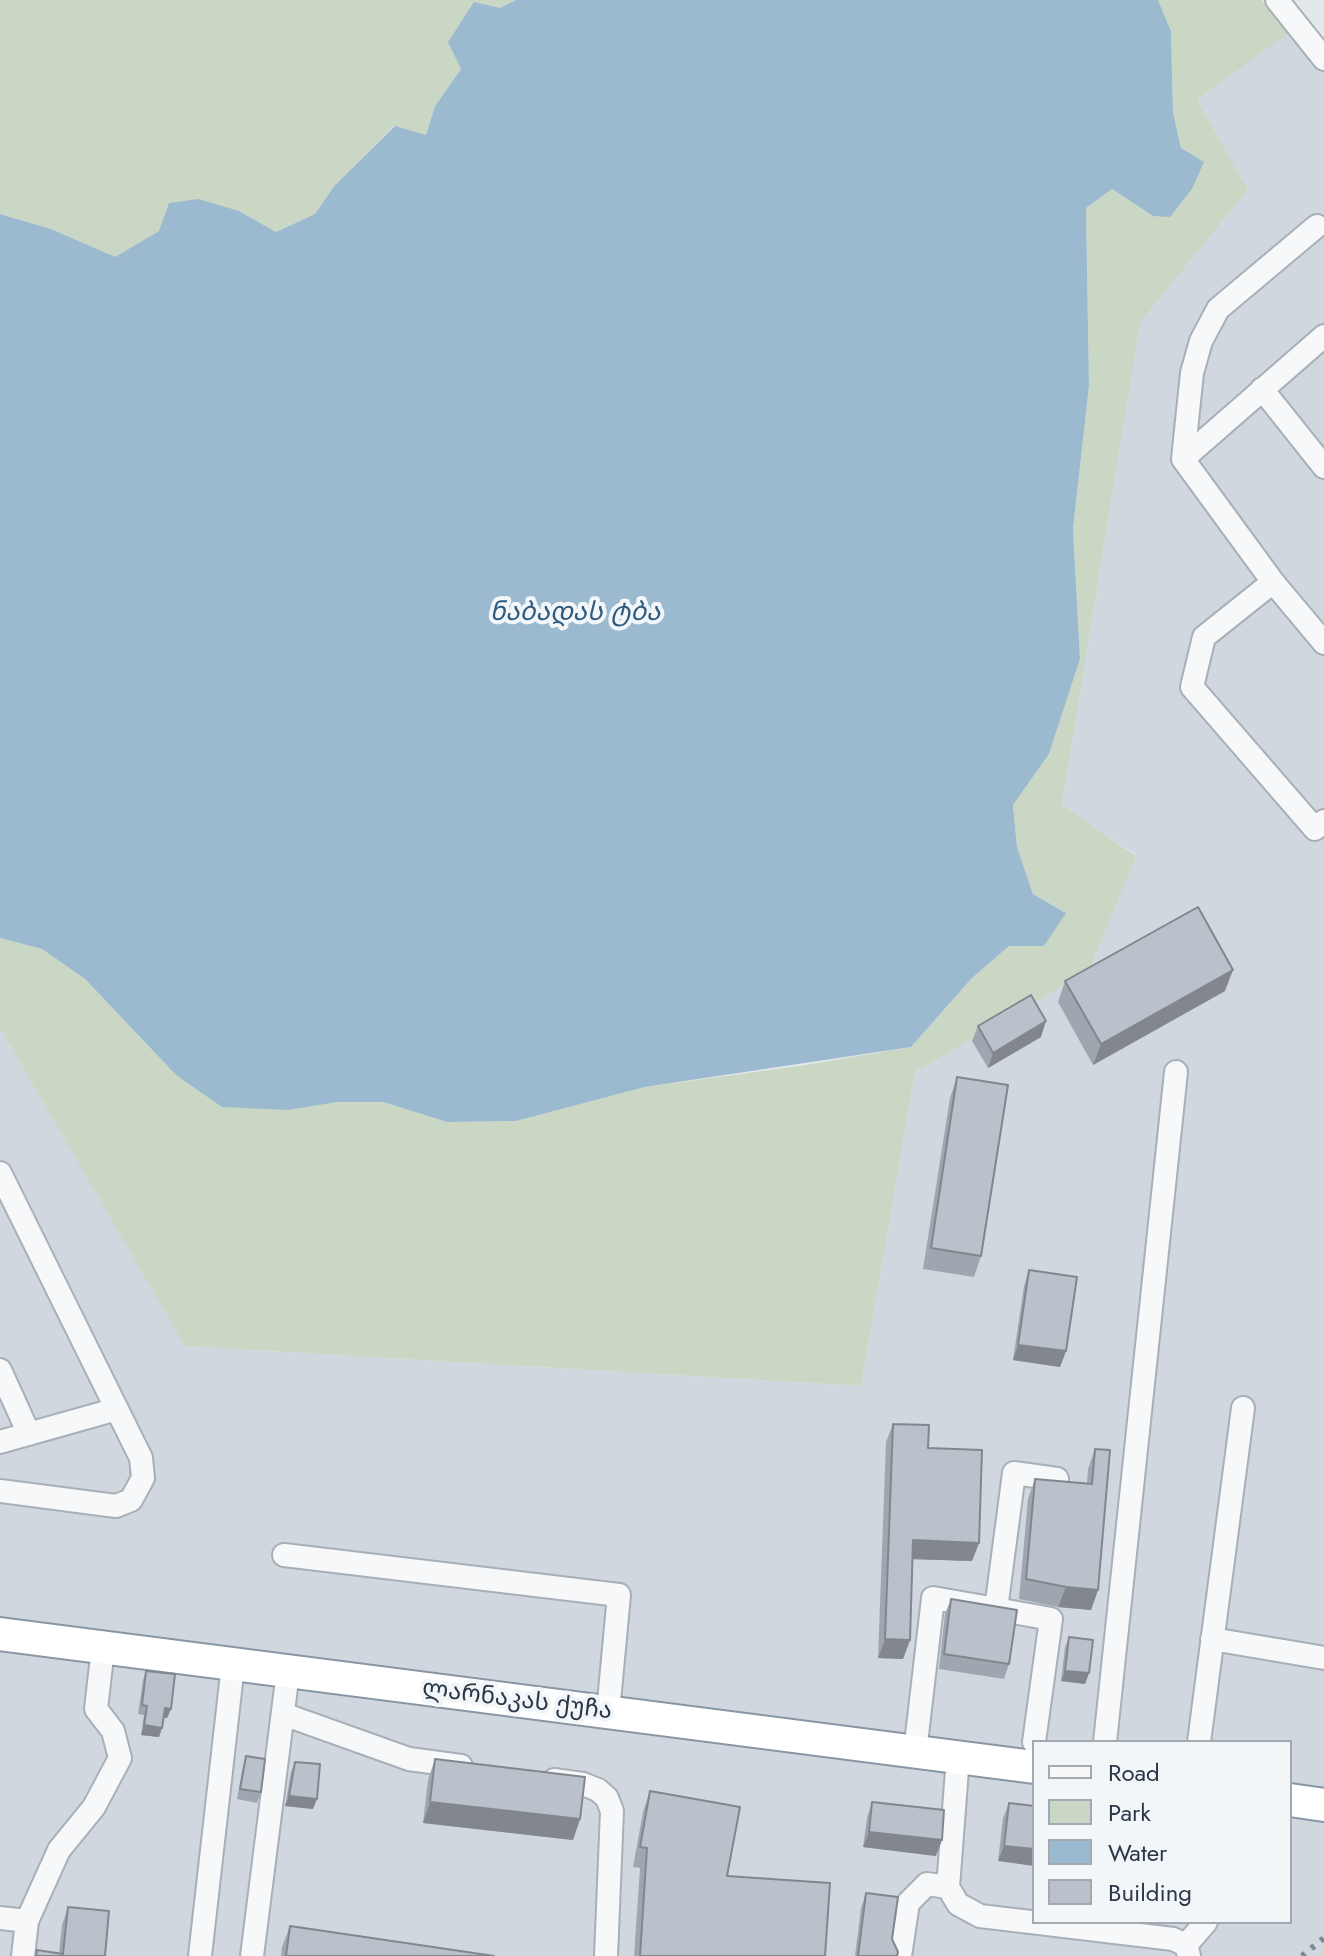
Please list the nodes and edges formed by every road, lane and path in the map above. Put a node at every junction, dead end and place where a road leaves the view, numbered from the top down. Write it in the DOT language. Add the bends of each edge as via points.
graph roads {
  1 [pos="1277,0"];
  2 [pos="1324,59"];
  3 [pos="1322,227"];
  4 [pos="1324,336"];
  5 [pos="1262,389"];
  6 [pos="1183,459"];
  7 [pos="1324,467"];
  8 [pos="1273,582"];
  9 [pos="1324,643"];
  10 [pos="1324,821"];
  11 [pos="1176,1072"];
  12 [pos="0,1173"];
  13 [pos="0,1370"];
  14 [pos="1243,1408"];
  15 [pos="117,1409"];
  16 [pos="29,1434"];
  17 [pos="0,1442"];
  18 [pos="1057,1479"];
  19 [pos="0,1491"];
  20 [pos="284,1555"];
  21 [pos="996,1609"];
  22 [pos="0,1634"];
  23 [pos="1212,1639"];
  24 [pos="103,1648"];
  25 [pos="1324,1658"];
  26 [pos="233,1665"];
  27 [pos="288,1672"];
  28 [pos="608,1712"];
  29 [pos="283,1714"];
  30 [pos="1035,1740"];
  31 [pos="1105,1740"];
  32 [pos="1199,1740"];
  33 [pos="915,1752"];
  34 [pos="1032,1755"];
  35 [pos="958,1757"];
  36 [pos="488,1770"];
  37 [pos="536,1777"];
  38 [pos="1292,1800"];
  39 [pos="1324,1805"];
  40 [pos="948,1887"];
  41 [pos="0,1918"];
  42 [pos="27,1921"];
  43 [pos="1032,1922"];
  44 [pos="1047,1924"];
  45 [pos="1205,1924"];
  46 [pos="1188,1950"];
  47 [pos="23,1956"];
  48 [pos="200,1956"];
  49 [pos="252,1956"];
  50 [pos="606,1956"];
  51 [pos="900,1956"];
  1 -- 2 [label="street"];
  3 -- 6 [label="street" via="1218,309 1192,373"];
  4 -- 5 [label="street"];
  5 -- 6 [label="street"];
  5 -- 7 [label="street"];
  6 -- 8 [label="street"];
  8 -- 9 [label="street"];
  8 -- 10 [label="street" via="1204,637 1192,687 1315,829"];
  11 -- 31 [label="street"];
  12 -- 15 [label="street"];
  13 -- 16 [label="street"];
  14 -- 23 [label="street"];
  15 -- 16 [label="street"];
  15 -- 19 [label="street" via="141,1458 143,1478 131,1500 116,1506"];
  16 -- 17 [label="street"];
  18 -- 21 [label="street" via="1014,1473"];
  20 -- 28 [label="street" via="619,1595"];
  21 -- 30 [label="street" via="1051,1619"];
  21 -- 33 [label="street" via="933,1598"];
  22 -- 24 [label="highway, ლარნაკას ქუჩა"];
  23 -- 25 [label="street"];
  23 -- 32 [label="street"];
  24 -- 26 [label="highway, ლარნაკას ქუჩა"];
  24 -- 42 [label="street" via="96,1709 113,1731 120,1758 94,1807 59,1850"];
  26 -- 27 [label="highway, ლარნაკას ქუჩა"];
  26 -- 48 [label="street"];
  27 -- 28 [label="highway, ლარნაკას ქუჩა"];
  27 -- 29 [label="street"];
  28 -- 33 [label="highway, ლარნაკას ქუჩა"];
  29 -- 36 [label="street" via="409,1759"];
  29 -- 49 [label="street"];
  33 -- 35 [label="highway, ლარნაკას ქუჩა"];
  34 -- 35 [label="highway, ლარნაკას ქუჩა"];
  35 -- 40 [label="street"];
  37 -- 50 [label="street" via="583,1784 607,1798 612,1811"];
  38 -- 39 [label="highway"];
  40 -- 43 [label="street" via="958,1904 980,1916"];
  40 -- 51 [label="street" via="927,1884 908,1903"];
  41 -- 42 [label="street"];
  42 -- 47 [label="street"];
  44 -- 46 [label="street" via="1173,1939"];
  45 -- 46 [label="street"];
}
